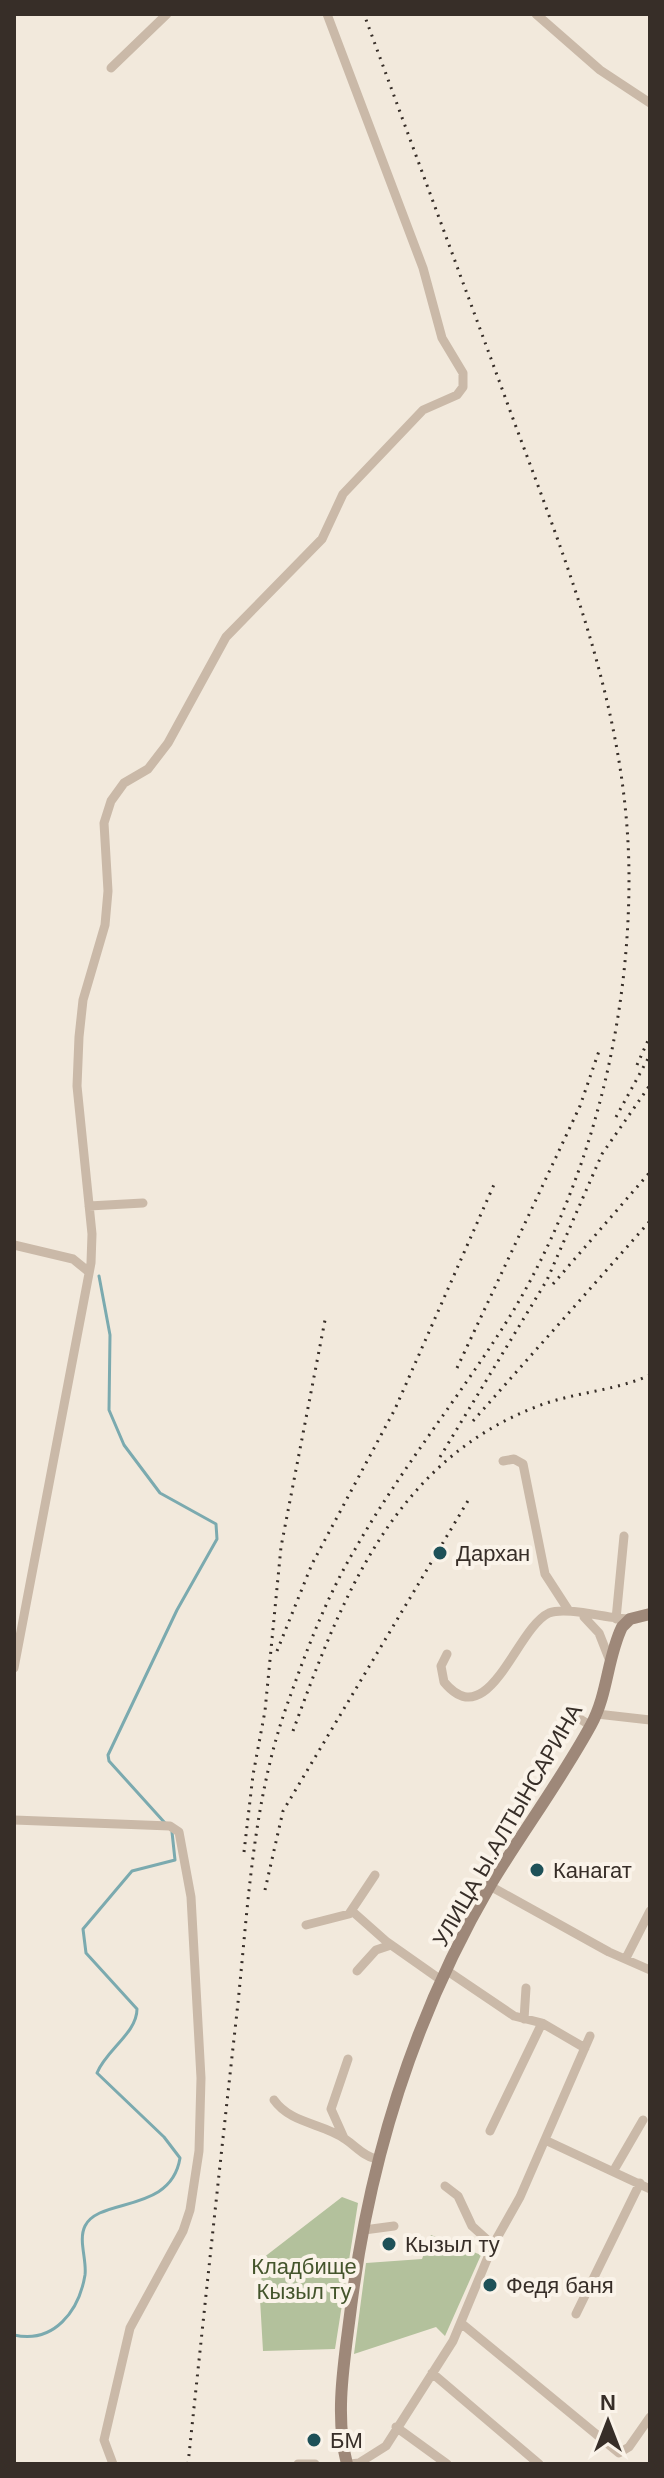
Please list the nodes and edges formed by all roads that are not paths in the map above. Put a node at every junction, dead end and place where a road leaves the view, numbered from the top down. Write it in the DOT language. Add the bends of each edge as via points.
graph roads {
  1 [pos="167,14"];
  2 [pos="327,14"];
  3 [pos="536,14"];
  4 [pos="111,68"];
  5 [pos="650,103"];
  6 [pos="143,1203"];
  7 [pos="89,1206"];
  8 [pos="14,1245"];
  9 [pos="90,1267"];
  10 [pos="503,1461"];
  11 [pos="624,1536"];
  12 [pos="574,1613"];
  13 [pos="650,1614"];
  14 [pos="616,1619"];
  15 [pos="630,1619"];
  16 [pos="15,1654"];
  17 [pos="447,1654"];
  18 [pos="610,1661"];
  19 [pos="14,1668"];
  20 [pos="577,1717"];
  21 [pos="594,1720"];
  22 [pos="650,1720"];
  23 [pos="14,1820"];
  24 [pos="375,1875"];
  25 [pos="490,1886"];
  26 [pos="352,1911"];
  27 [pos="650,1911"];
  28 [pos="306,1925"];
  29 [pos="391,1945"];
  30 [pos="626,1958"];
  31 [pos="650,1970"];
  32 [pos="357,1971"];
  33 [pos="444,1975"];
  34 [pos="526,1988"];
  35 [pos="524,2019"];
  36 [pos="542,2023"];
  37 [pos="590,2036"];
  38 [pos="585,2048"];
  39 [pos="348,2059"];
  40 [pos="274,2100"];
  41 [pos="643,2120"];
  42 [pos="490,2131"];
  43 [pos="344,2138"];
  44 [pos="545,2140"];
  45 [pos="376,2159"];
  46 [pos="614,2170"];
  47 [pos="640,2183"];
  48 [pos="445,2186"];
  49 [pos="650,2189"];
  50 [pos="394,2226"];
  51 [pos="364,2230"];
  52 [pos="493,2245"];
  53 [pos="576,2314"];
  54 [pos="461,2323"];
  55 [pos="432,2373"];
  56 [pos="650,2417"];
  57 [pos="396,2427"];
  58 [pos="113,2464"];
  59 [pos="298,2464"];
  60 [pos="315,2464"];
  61 [pos="348,2464"];
  62 [pos="447,2464"];
  63 [pos="539,2464"];
  1 -- 4 [label="street"];
  2 -- 7 [label="street" via="423,268 442,338 463,373 463,387 423,410 343,494 322,539 226,637 168,743 111,801 104,823 105,925 83,1000 79,1037 77,1086"];
  3 -- 5 [label="street" via="600,70"];
  6 -- 7 [label="street"];
  7 -- 9 [label="street"];
  8 -- 9 [label="street"];
  9 -- 16 [label="street"];
  10 -- 12 [label="street" via="523,1464 545,1574"];
  11 -- 14 [label="street"];
  12 -- 14 [label="street"];
  12 -- 17 [label="street" via="554,1612 540,1619 501,1674 476,1697 444,1682 441,1666"];
  12 -- 18 [label="street" via="595,1626"];
  13 -- 15 [label="street"];
  14 -- 15 [label="street"];
  15 -- 18 [label="street, УЛИЦА Ы.АЛТЫНСАРИНА"];
  16 -- 19 [label="street"];
  18 -- 21 [label="street, УЛИЦА Ы.АЛТЫНСАРИНА"];
  20 -- 21 [label="street"];
  21 -- 22 [label="street"];
  21 -- 25 [label="street, УЛИЦА Ы.АЛТЫНСАРИНА"];
  23 -- 58 [label="street" via="170,1826 179,1832 191,1897 201,2078 199,2151 183,2231 130,2328 104,2440"];
  24 -- 26 [label="street"];
  25 -- 30 [label="street"];
  25 -- 33 [label="street, УЛИЦА Ы.АЛТЫНСАРИНА"];
  26 -- 28 [label="street"];
  26 -- 29 [label="street, УЛИЦА Ы.АЛТЫНСАРИНА"];
  27 -- 30 [label="street"];
  29 -- 32 [label="street" via="376,1950"];
  29 -- 33 [label="street, УЛИЦА Ы.АЛТЫНСАРИНА"];
  30 -- 31 [label="street"];
  33 -- 35 [label="street"];
  33 -- 45 [label="street, УЛИЦА Ы.АЛТЫНСАРИНА" via="406,2065"];
  34 -- 35 [label="street"];
  35 -- 36 [label="street"];
  36 -- 38 [label="street"];
  36 -- 42 [label="street"];
  37 -- 38 [label="street"];
  38 -- 44 [label="street"];
  39 -- 43 [label="street" via="331,2109"];
  40 -- 43 [label="street" via="294,2117"];
  41 -- 46 [label="street"];
  43 -- 45 [label="street"];
  44 -- 46 [label="street"];
  44 -- 52 [label="street"];
  45 -- 51 [label="street, УЛИЦА Ы.АЛТЫНСАРИНА"];
  46 -- 47 [label="street"];
  47 -- 49 [label="street"];
  47 -- 53 [label="street"];
  48 -- 52 [label="street" via="458,2196 472,2226"];
  50 -- 51 [label="street"];
  51 -- 61 [label="street, УЛИЦА Ы.АЛТЫНСАРИНА" via="342,2398"];
  52 -- 54 [label="street"];
  54 -- 55 [label="street"];
  54 -- 56 [label="street" via="619,2453"];
  55 -- 57 [label="street"];
  55 -- 63 [label="street"];
  57 -- 61 [label="street" via="386,2446"];
  57 -- 62 [label="street"];
  59 -- 60 [label="street"];
}
